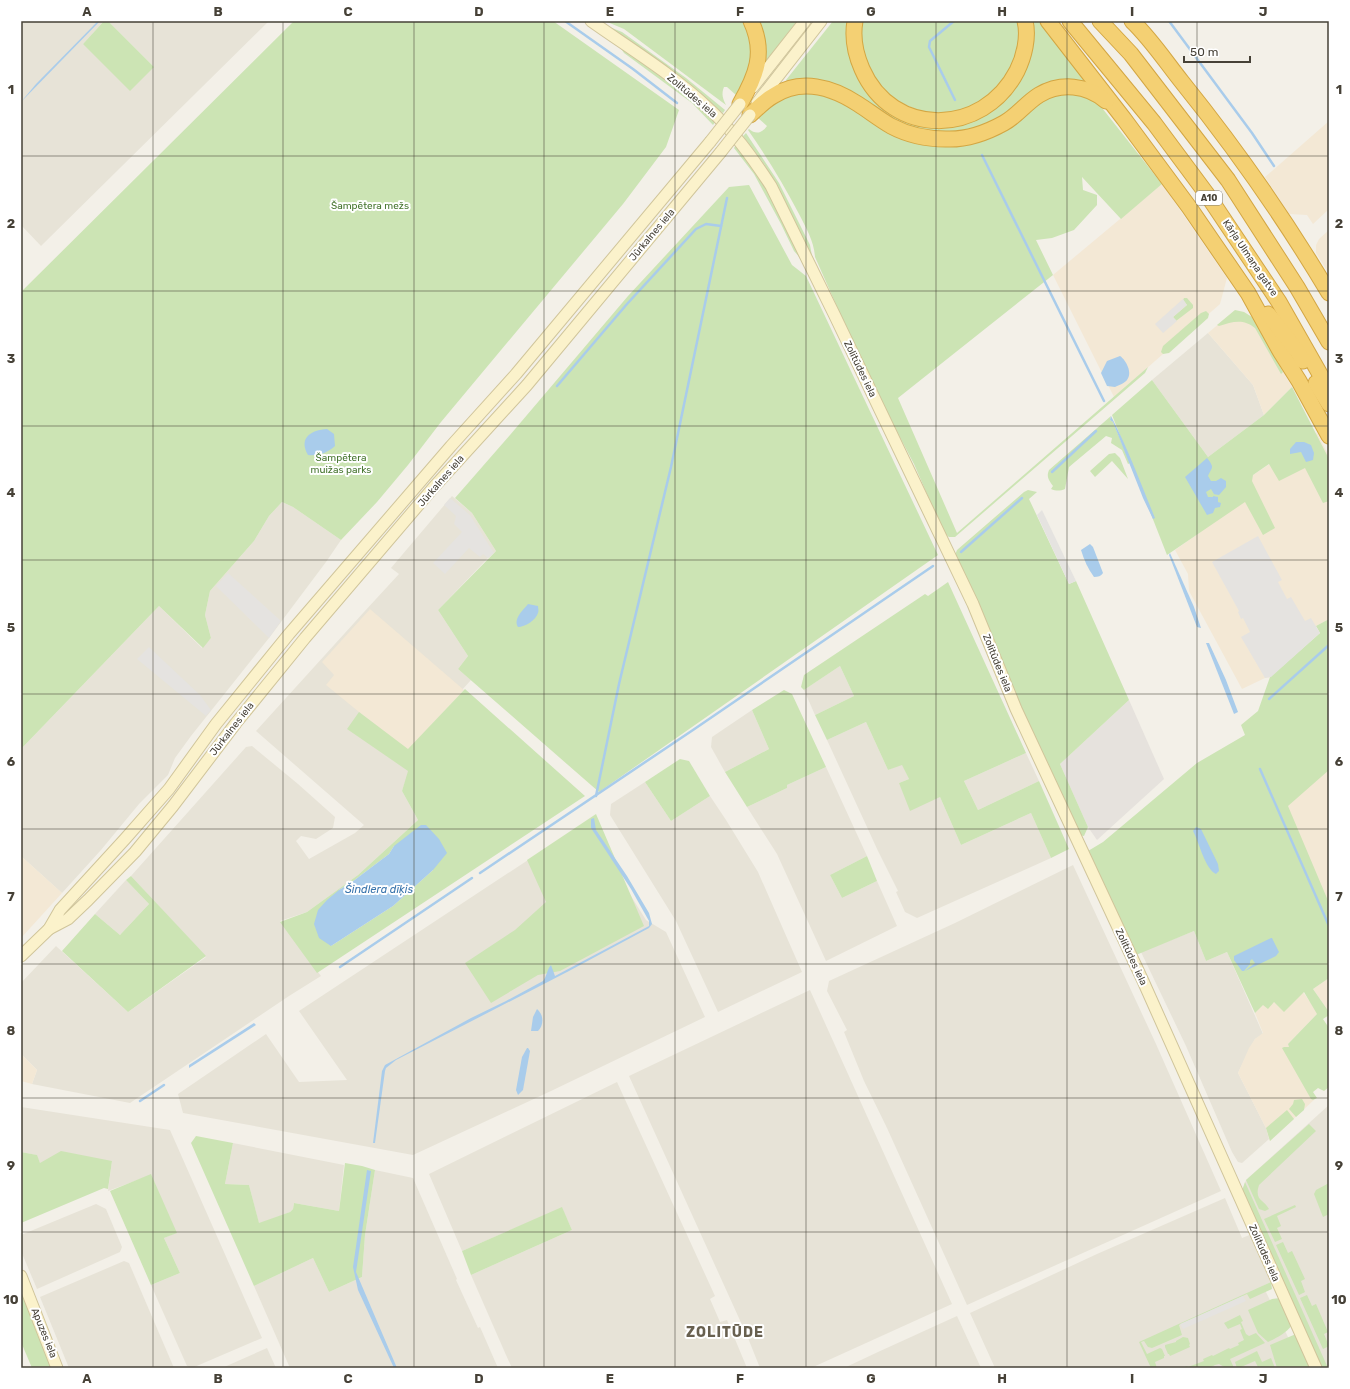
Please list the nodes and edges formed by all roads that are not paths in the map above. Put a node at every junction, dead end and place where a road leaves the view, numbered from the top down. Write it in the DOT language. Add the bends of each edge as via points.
graph roads {
  1 [pos="591,21"];
  2 [pos="751,21"];
  3 [pos="804,21"];
  4 [pos="821,21"];
  5 [pos="855,21"];
  6 [pos="1025,21"];
  7 [pos="1048,21"];
  8 [pos="1070,21"];
  9 [pos="1100,21"];
  10 [pos="1134,22"];
  11 [pos="745,110"];
  12 [pos="1124,119"];
  13 [pos="1248,293"];
  14 [pos="1329,293"];
  15 [pos="1329,342"];
  16 [pos="1329,390"];
  17 [pos="1329,404"];
  18 [pos="1329,436"];
  19 [pos="49,929"];
  20 [pos="21,956"];
  21 [pos="21,1276"];
  22 [pos="57,1368"];
  23 [pos="1316,1368"];
  1 -- 23 [label="street, Zolitūdes iela" via="706,105 734,135 771,186 972,604 1019,716 1143,981"];
  2 -- 11 [label="highway" via="758,42 758,59"];
  3 -- 11 [label="street, Jūrkalnes iela"];
  4 -- 11 [label="street, Jūrkalnes iela" via="755,105"];
  5 -- 6 [label="highway" via="853,35 856,53 863,72 874,88 891,105 907,114 941,120 975,113 991,104 1004,92 1022,59 1026,41"];
  7 -- 12 [label="highway"];
  8 -- 16 [label="highway, Kārļa Ulmaņa gatve / A10" via="1154,123 1206,193 1279,302"];
  9 -- 15 [label="highway, A10" via="1131,54 1228,180"];
  10 -- 14 [label="highway" via="1254,176"];
  11 -- 12 [label="highway" via="782,91 800,87 820,87 845,96 900,130 937,139 960,138 983,133 1004,123 1039,95 1072,86 1101,96"];
  11 -- 19 [label="street, Jūrkalnes iela, bridge" via="710,142 516,374 289,634 216,724 168,789 60,910"];
  11 -- 19 [label="street, Jūrkalnes iela, bridge" via="720,153 537,372 433,488 305,638 134,852 68,919"];
  12 -- 13 [label="highway"];
  13 -- 17 [label="highway" via="1298,352"];
  13 -- 18 [label="highway"];
  19 -- 20 [label="street, Jūrkalnes iela"];
  21 -- 22 [label="street, Apuzes iela"];
}
